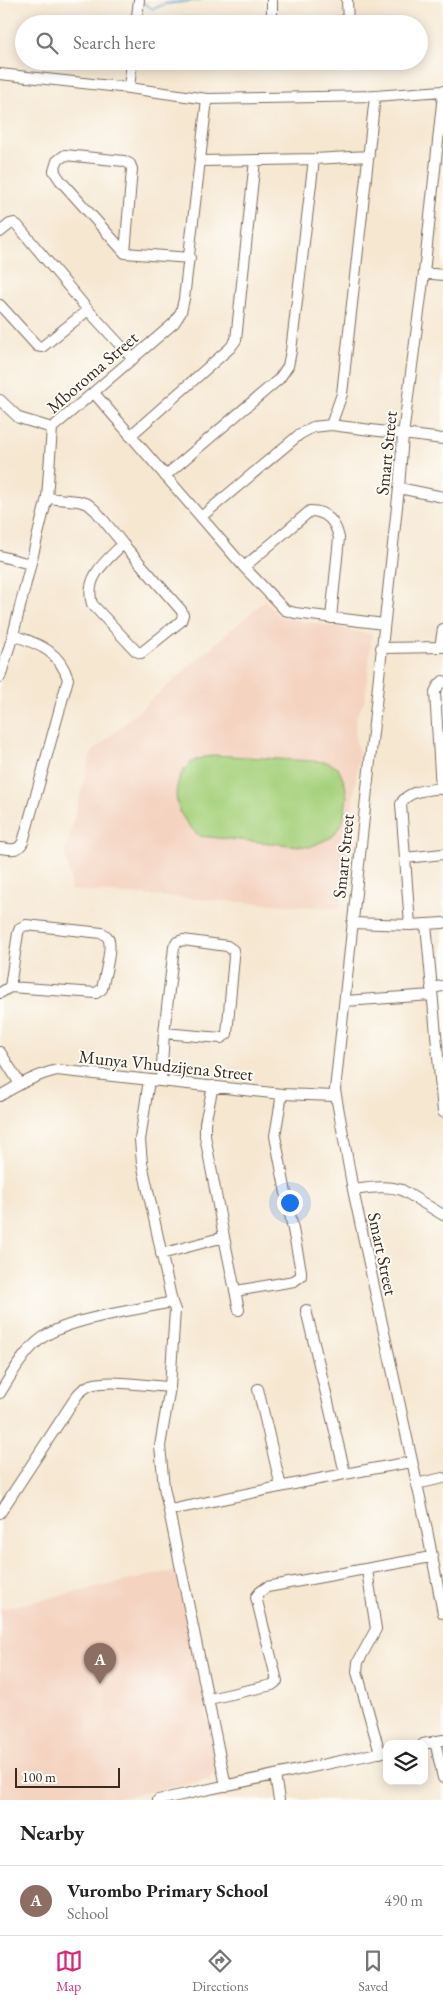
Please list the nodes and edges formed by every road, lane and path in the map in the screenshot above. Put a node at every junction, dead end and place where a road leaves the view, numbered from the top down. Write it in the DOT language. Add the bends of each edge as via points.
graph roads {
  1 [pos="139,0"];
  2 [pos="272,0"];
  3 [pos="347,0"];
  4 [pos="137,15"];
  5 [pos="272,15"];
  6 [pos="348,15"];
  7 [pos="131,70"];
  8 [pos="0,74"];
  9 [pos="129,88"];
  10 [pos="443,92"];
  11 [pos="375,96"];
  12 [pos="207,99"];
  13 [pos="369,156"];
  14 [pos="314,159"];
  15 [pos="255,160"];
  16 [pos="201,161"];
  17 [pos="0,232"];
  18 [pos="125,253"];
  19 [pos="190,258"];
  20 [pos="424,273"];
  21 [pos="443,275"];
  22 [pos="0,305"];
  23 [pos="88,310"];
  24 [pos="133,359"];
  25 [pos="94,393"];
  26 [pos="0,400"];
  27 [pos="332,425"];
  28 [pos="52,428"];
  29 [pos="130,436"];
  30 [pos="403,436"];
  31 [pos="443,439"];
  32 [pos="164,476"];
  33 [pos="399,488"];
  34 [pos="443,497"];
  35 [pos="47,498"];
  36 [pos="201,517"];
  37 [pos="123,544"];
  38 [pos="0,556"];
  39 [pos="30,564"];
  40 [pos="244,567"];
  41 [pos="331,618"];
  42 [pos="384,624"];
  43 [pos="443,629"];
  44 [pos="13,635"];
  45 [pos="442,647"];
  46 [pos="381,648"];
  47 [pos="0,677"];
  48 [pos="443,681"];
  49 [pos="440,736"];
  50 [pos="442,789"];
  51 [pos="0,848"];
  52 [pos="443,854"];
  53 [pos="405,858"];
  54 [pos="443,922"];
  55 [pos="352,924"];
  56 [pos="426,924"];
  57 [pos="410,925"];
  58 [pos="443,986"];
  59 [pos="10,987"];
  60 [pos="432,991"];
  61 [pos="0,993"];
  62 [pos="345,1001"];
  63 [pos="164,1033"];
  64 [pos="0,1052"];
  65 [pos="148,1080"];
  66 [pos="161,1081"];
  67 [pos="20,1084"];
  68 [pos="213,1086"];
  69 [pos="282,1094"];
  70 [pos="0,1096"];
  71 [pos="335,1096"];
  72 [pos="443,1112"];
  73 [pos="353,1190"];
  74 [pos="443,1214"];
  75 [pos="224,1237"];
  76 [pos="161,1254"];
  77 [pos="236,1291"];
  78 [pos="172,1302"];
  79 [pos="239,1310"];
  80 [pos="306,1310"];
  81 [pos="170,1387"];
  82 [pos="258,1389"];
  83 [pos="0,1392"];
  84 [pos="412,1462"];
  85 [pos="345,1473"];
  86 [pos="443,1478"];
  87 [pos="416,1484"];
  88 [pos="281,1487"];
  89 [pos="170,1510"];
  90 [pos="0,1513"];
  91 [pos="431,1557"];
  92 [pos="367,1570"];
  93 [pos="443,1613"];
  94 [pos="209,1699"];
  95 [pos="439,1740"];
  96 [pos="383,1752"];
  97 [pos="275,1775"];
  98 [pos="443,1778"];
  99 [pos="226,1786"];
  100 [pos="158,1800"];
  101 [pos="280,1800"];
  1 -- 4 [label="street"];
  2 -- 5 [label="street"];
  3 -- 6 [label="street"];
  7 -- 9 [label="street"];
  8 -- 9 [label="street"];
  9 -- 12 [label="street"];
  10 -- 11 [label="street"];
  10 -- 20 [label="street, Smart Street"];
  11 -- 12 [label="street"];
  11 -- 13 [label="street"];
  12 -- 16 [label="street, Mboroma Street"];
  13 -- 14 [label="street"];
  13 -- 27 [label="street" via="342,394"];
  14 -- 15 [label="street"];
  14 -- 32 [label="street" via="288,366 279,378"];
  15 -- 16 [label="street"];
  15 -- 29 [label="street" via="236,340"];
  16 -- 19 [label="street, Mboroma Street"];
  17 -- 23 [label="street" via="10,224 18,226"];
  18 -- 18 [label="street" via="130,164 64,155 57,161 54,171"];
  18 -- 19 [label="street"];
  19 -- 24 [label="street, Mboroma Street" via="181,312 174,323"];
  20 -- 21 [label="street"];
  20 -- 30 [label="street, Smart Street"];
  22 -- 23 [label="street" via="37,346 42,346"];
  23 -- 24 [label="street"];
  24 -- 25 [label="street, Mboroma Street"];
  25 -- 28 [label="street, Mboroma Street"];
  25 -- 29 [label="street"];
  26 -- 28 [label="street" via="19,418"];
  27 -- 30 [label="street"];
  27 -- 36 [label="street" via="314,427 300,434"];
  28 -- 35 [label="street, Mboroma Street"];
  29 -- 32 [label="street"];
  30 -- 31 [label="street"];
  30 -- 33 [label="street, Smart Street"];
  32 -- 36 [label="street"];
  33 -- 34 [label="street"];
  33 -- 42 [label="street, Smart Street"];
  35 -- 37 [label="street" via="88,504"];
  35 -- 39 [label="street, Mboroma Street"];
  36 -- 40 [label="street"];
  37 -- 37 [label="street" via="184,615 142,653 136,651 92,604 89,594 98,568"];
  38 -- 39 [label="street"];
  39 -- 44 [label="street, Mboroma Street"];
  40 -- 41 [label="street" via="285,610"];
  40 -- 41 [label="street" via="310,511 319,511 337,528 339,538"];
  41 -- 42 [label="street"];
  42 -- 46 [label="street, Smart Street"];
  43 -- 45 [label="street"];
  44 -- 47 [label="street, Mboroma Street"];
  44 -- 51 [label="street" via="49,650 66,671 68,679 23,842 15,849"];
  45 -- 46 [label="street"];
  46 -- 55 [label="street, Smart Street"];
  48 -- 49 [label="street" via="435,692"];
  49 -- 50 [label="street"];
  50 -- 53 [label="street" via="410,794 404,798 401,804"];
  52 -- 53 [label="street"];
  53 -- 57 [label="street"];
  54 -- 56 [label="street"];
  55 -- 57 [label="street"];
  55 -- 62 [label="street, Smart Street"];
  56 -- 57 [label="street"];
  56 -- 60 [label="street"];
  58 -- 60 [label="street"];
  59 -- 59 [label="street" via="96,993 104,982 110,943 108,936 26,925 20,928"];
  59 -- 61 [label="street"];
  60 -- 62 [label="street"];
  60 -- 72 [label="street"];
  62 -- 71 [label="street, Smart Street"];
  63 -- 63 [label="street" via="177,942 227,946 233,950 226,1034 221,1038"];
  63 -- 66 [label="street"];
  64 -- 67 [label="street"];
  65 -- 66 [label="street, Munya Vhudzijena Street"];
  65 -- 67 [label="street, Munya Vhudzijena Street" via="57,1070"];
  65 -- 76 [label="street" via="140,1148"];
  66 -- 68 [label="street, Munya Vhudzijena Street"];
  67 -- 70 [label="street, Munya Vhudzijena Street"];
  68 -- 69 [label="street, Munya Vhudzijena Street"];
  68 -- 75 [label="street" via="205,1136"];
  69 -- 71 [label="street, Munya Vhudzijena Street"];
  69 -- 77 [label="street" via="275,1136 301,1276 294,1281"];
  71 -- 73 [label="street, Smart Street"];
  73 -- 74 [label="street" via="396,1188"];
  73 -- 84 [label="street, Smart Street"];
  75 -- 76 [label="street"];
  75 -- 77 [label="street"];
  76 -- 78 [label="street"];
  77 -- 79 [label="street"];
  78 -- 81 [label="street" via="176,1317"];
  78 -- 83 [label="street" via="77,1323 41,1338 21,1360"];
  80 -- 85 [label="street"];
  81 -- 89 [label="street" via="160,1450"];
  81 -- 90 [label="street" via="117,1383 84,1388"];
  82 -- 88 [label="street"];
  84 -- 85 [label="street"];
  84 -- 87 [label="street, Smart Street"];
  85 -- 88 [label="street"];
  86 -- 87 [label="street"];
  87 -- 91 [label="street, Smart Street"];
  88 -- 89 [label="street"];
  89 -- 94 [label="street"];
  91 -- 92 [label="street"];
  91 -- 93 [label="street, Smart Street"];
  92 -- 94 [label="street" via="267,1588 260,1592 256,1597 277,1681 272,1685"];
  92 -- 96 [label="street" via="376,1629 358,1662 357,1672"];
  94 -- 99 [label="street"];
  95 -- 98 [label="street"];
  96 -- 97 [label="street"];
  97 -- 99 [label="street"];
  97 -- 101 [label="street"];
  99 -- 100 [label="street"];
}
